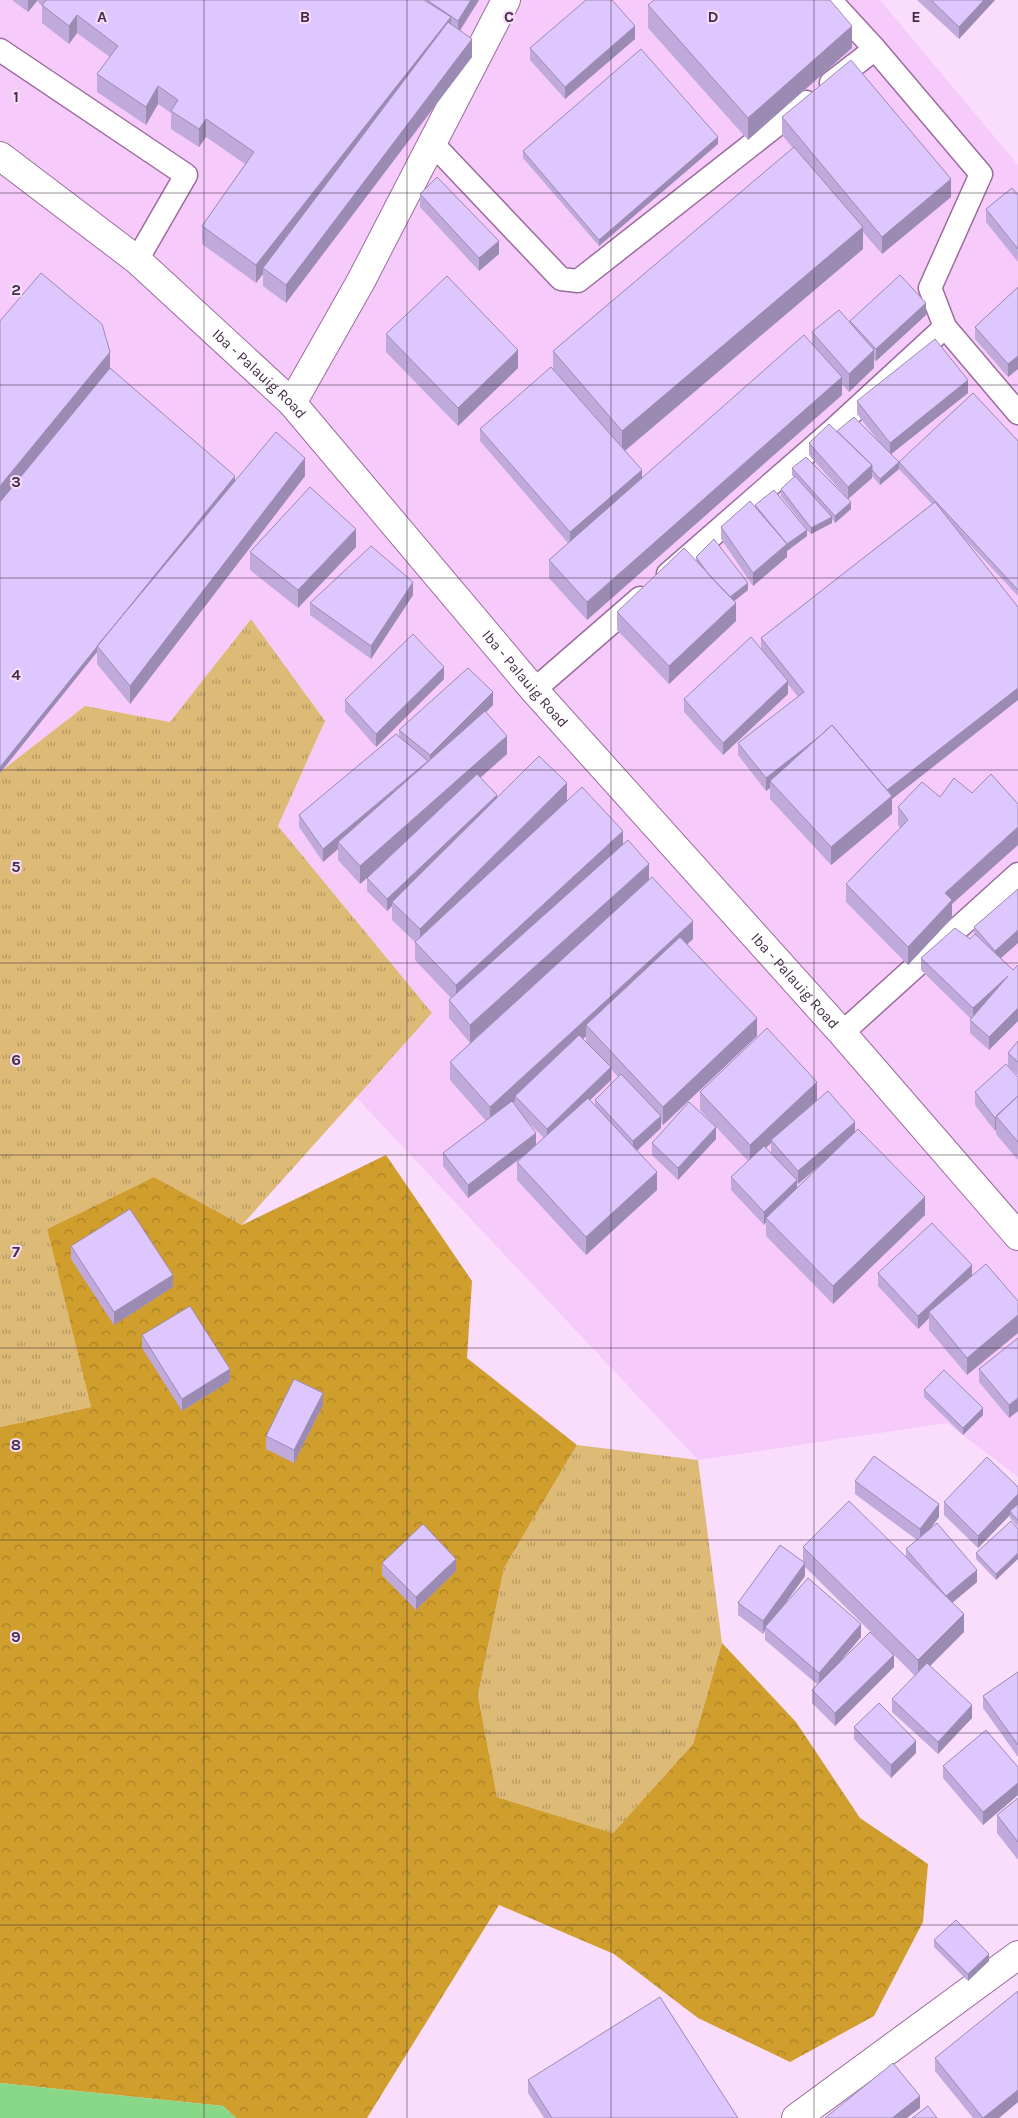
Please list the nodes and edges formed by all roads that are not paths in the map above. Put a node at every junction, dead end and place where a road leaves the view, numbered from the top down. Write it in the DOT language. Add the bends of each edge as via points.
graph roads {
  1 [pos="506,0"];
  2 [pos="830,0"];
  3 [pos="875,49"];
  4 [pos="0,50"];
  5 [pos="432,143"];
  6 [pos="0,156"];
  7 [pos="138,260"];
  8 [pos="945,327"];
  9 [pos="292,403"];
  10 [pos="1018,413"];
  11 [pos="534,690"];
  12 [pos="1018,874"];
  13 [pos="842,1033"];
  14 [pos="1018,1236"];
  15 [pos="1018,1955"];
  16 [pos="796,2118"];
  1 -- 5 [label="main road"];
  2 -- 3 [label="lane"];
  3 -- 5 [label="lane" via="578,281 561,279"];
  3 -- 8 [label="lane" via="981,174 930,288"];
  4 -- 7 [label="lane" via="186,174"];
  5 -- 9 [label="main road" via="361,281"];
  6 -- 7 [label="main road, Iba - Palauig Road"];
  7 -- 9 [label="main road, Iba - Palauig Road"];
  8 -- 10 [label="lane"];
  8 -- 11 [label="lane" via="826,436"];
  9 -- 11 [label="main road, Iba - Palauig Road"];
  11 -- 13 [label="main road, Iba - Palauig Road"];
  12 -- 13 [label="lane"];
  13 -- 14 [label="main road, Iba - Palauig Road"];
  15 -- 16 [label="main road"];
}
